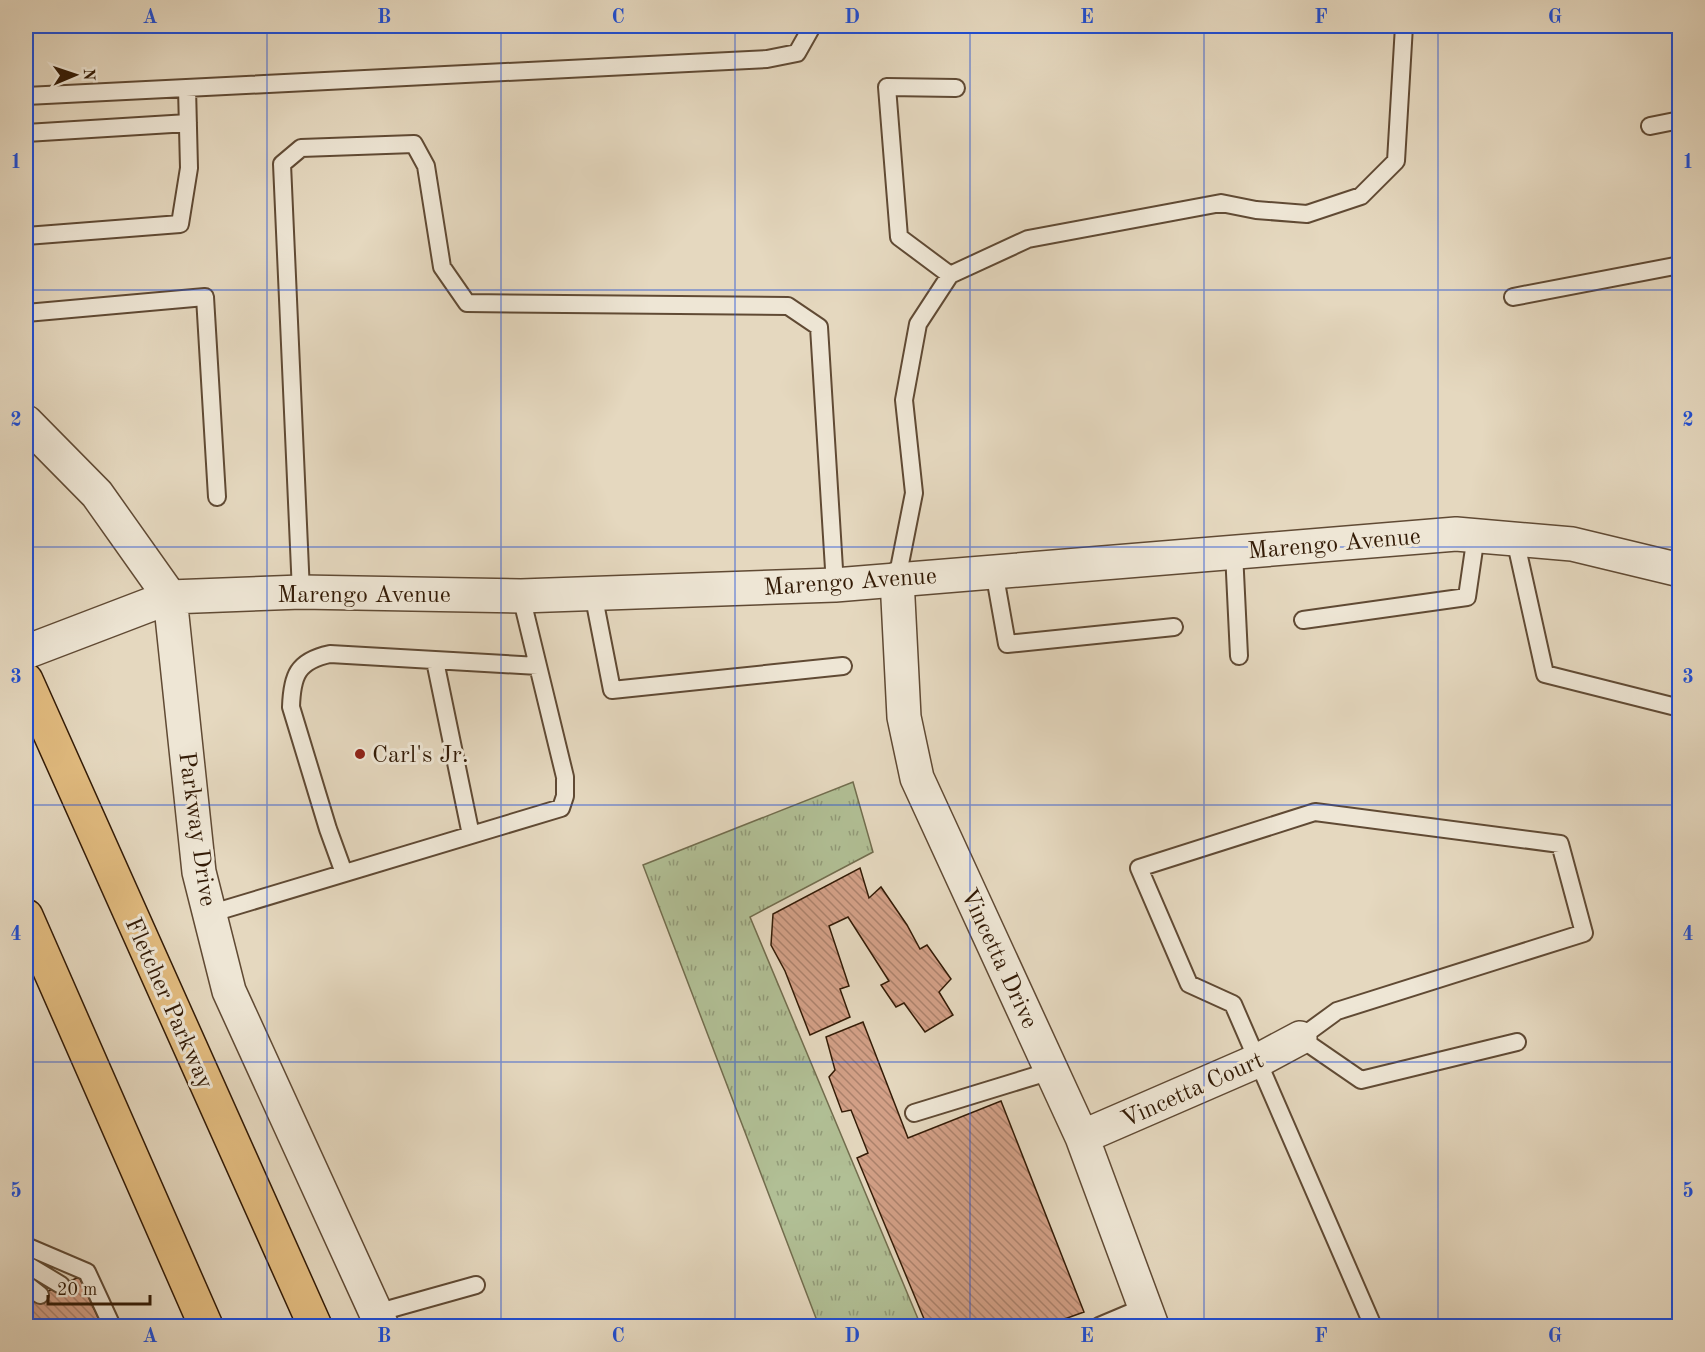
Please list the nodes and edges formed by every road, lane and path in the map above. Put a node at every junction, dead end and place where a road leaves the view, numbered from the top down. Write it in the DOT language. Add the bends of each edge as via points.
graph roads {
  1 [pos="810,26"];
  2 [pos="1404,26"];
  3 [pos="187,88"];
  4 [pos="956,88"];
  5 [pos="26,96"];
  6 [pos="1680,120"];
  7 [pos="188,123"];
  8 [pos="1650,126"];
  9 [pos="26,133"];
  10 [pos="26,236"];
  11 [pos="1680,265"];
  12 [pos="950,275"];
  13 [pos="1513,297"];
  14 [pos="26,313"];
  15 [pos="26,422"];
  16 [pos="217,497"];
  17 [pos="1476,536"];
  18 [pos="1515,539"];
  19 [pos="1234,552"];
  20 [pos="1680,570"];
  21 [pos="994,571"];
  22 [pos="897,579"];
  23 [pos="835,585"];
  24 [pos="301,592"];
  25 [pos="593,593"];
  26 [pos="520,596"];
  27 [pos="170,597"];
  28 [pos="1303,620"];
  29 [pos="1174,627"];
  30 [pos="26,652"];
  31 [pos="1239,656"];
  32 [pos="435,661"];
  33 [pos="538,666"];
  34 [pos="843,666"];
  35 [pos="26,680"];
  36 [pos="1680,708"];
  37 [pos="471,835"];
  38 [pos="345,873"];
  39 [pos="209,914"];
  40 [pos="26,916"];
  41 [pos="1300,1038"];
  42 [pos="1517,1042"];
  43 [pos="1257,1061"];
  44 [pos="1052,1071"];
  45 [pos="914,1113"];
  46 [pos="1082,1137"];
  47 [pos="26,1246"];
  48 [pos="26,1264"];
  49 [pos="26,1284"];
  50 [pos="61,1285"];
  51 [pos="476,1285"];
  52 [pos="40,1295"];
  53 [pos="1148,1317"];
  54 [pos="379,1320"];
  55 [pos="112,1326"];
  56 [pos="206,1326"];
  57 [pos="315,1326"];
  58 [pos="1099,1326"];
  59 [pos="1373,1326"];
  1 -- 3 [label="lane" via="797,53 767,59"];
  2 -- 12 [label="lane" via="1396,161 1361,196 1307,214 1221,203 1028,239"];
  3 -- 5 [label="lane"];
  3 -- 7 [label="lane"];
  4 -- 12 [label="lane" via="887,87 899,237"];
  6 -- 8 [label="lane"];
  7 -- 9 [label="lane"];
  7 -- 10 [label="lane" via="189,168 180,224"];
  11 -- 13 [label="lane"];
  12 -- 22 [label="lane" via="918,324 904,400 914,493"];
  14 -- 16 [label="lane" via="205,297"];
  15 -- 27 [label="street, Parkway Drive" via="97,494"];
  17 -- 18 [label="street, Marengo Avenue"];
  17 -- 19 [label="street, Marengo Avenue" via="1456,534"];
  17 -- 28 [label="lane" via="1467,597"];
  18 -- 20 [label="street, Marengo Avenue" via="1572,544"];
  18 -- 36 [label="lane" via="1545,674"];
  19 -- 21 [label="street, Marengo Avenue"];
  19 -- 31 [label="lane"];
  21 -- 22 [label="street, Marengo Avenue"];
  21 -- 29 [label="lane" via="1007,644"];
  22 -- 23 [label="street, Marengo Avenue"];
  22 -- 44 [label="street, Vincetta Drive" via="904,717 917,778"];
  23 -- 24 [label="lane" via="819,327 788,306 467,303 442,267 426,166 414,144 301,148 282,164"];
  23 -- 25 [label="street, Marengo Avenue"];
  24 -- 26 [label="street, Marengo Avenue"];
  24 -- 27 [label="street, Marengo Avenue"];
  25 -- 26 [label="street, Marengo Avenue"];
  25 -- 34 [label="lane" via="612,690"];
  26 -- 33 [label="lane"];
  27 -- 30 [label="street, Marengo Avenue"];
  27 -- 39 [label="street, Parkway Drive" via="199,872"];
  32 -- 33 [label="lane"];
  32 -- 37 [label="lane"];
  32 -- 38 [label="lane" via="330,654 312,658 301,667 292,686 291,706"];
  33 -- 37 [label="lane" via="565,777 561,808"];
  35 -- 57 [label="main road, Fletcher Parkway"];
  37 -- 38 [label="lane"];
  38 -- 39 [label="lane"];
  39 -- 54 [label="street, Parkway Drive" via="229,991"];
  40 -- 56 [label="main road"];
  41 -- 42 [label="lane" via="1361,1080"];
  41 -- 43 [label="street, Vincetta Court"];
  41 -- 43 [label="lane" via="1337,1011 1584,933 1560,844 1315,812 1139,868 1188,984 1233,1004"];
  43 -- 46 [label="street, Vincetta Court"];
  43 -- 59 [label="lane"];
  44 -- 45 [label="lane"];
  44 -- 46 [label="street, Vincetta Drive"];
  46 -- 53 [label="street, Vincetta Drive"];
  47 -- 55 [label="lane" via="87,1272"];
  48 -- 50 [label="lane"];
  49 -- 52 [label="lane"];
  51 -- 54 [label="lane"];
  53 -- 58 [label="lane"];
}
